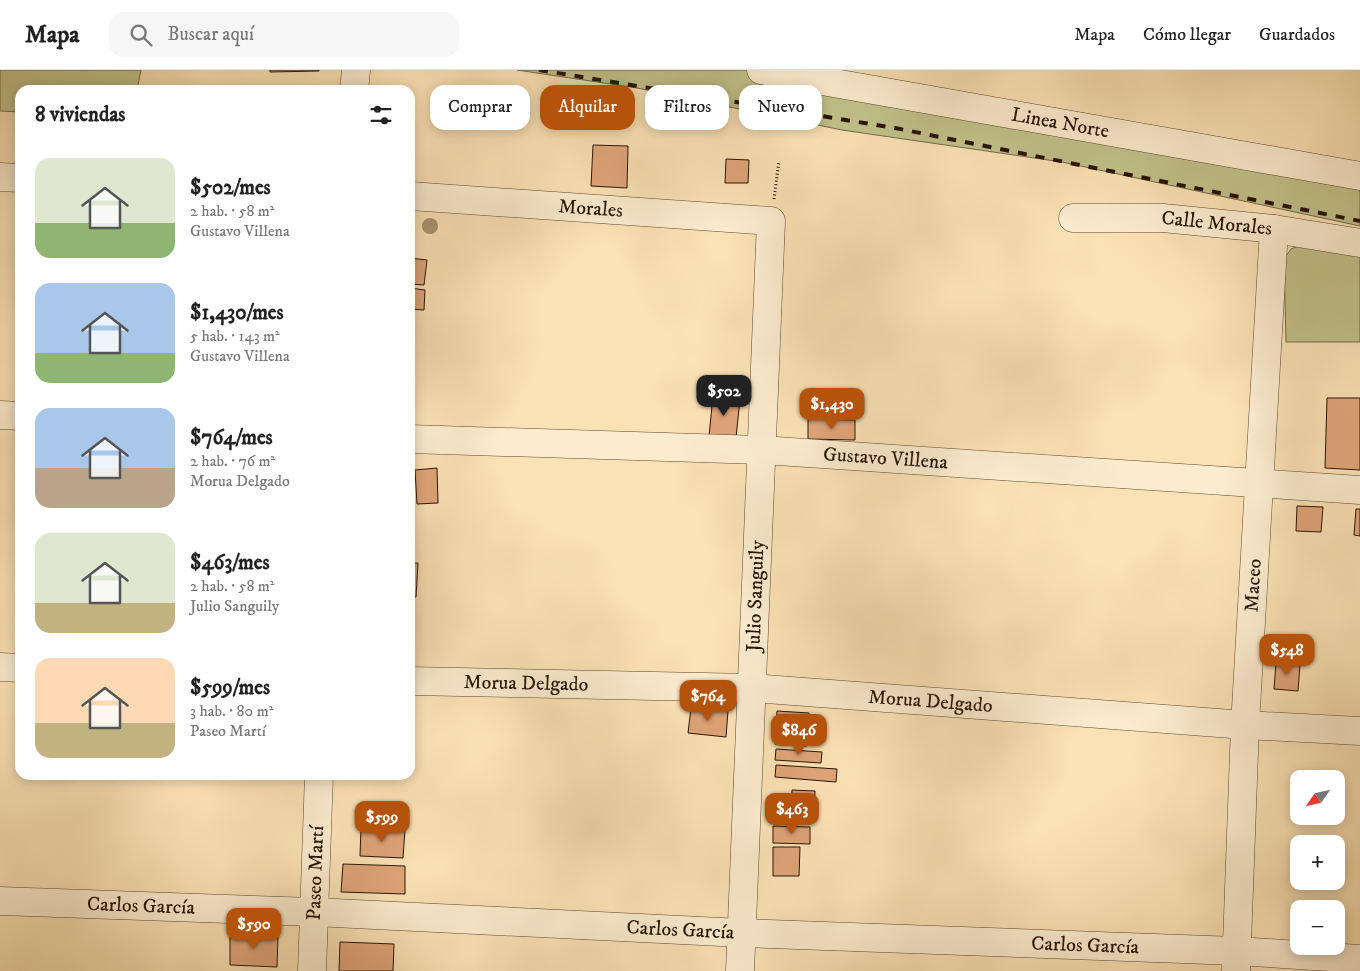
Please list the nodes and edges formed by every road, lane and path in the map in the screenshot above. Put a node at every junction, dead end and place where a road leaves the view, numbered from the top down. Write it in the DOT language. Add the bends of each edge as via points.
graph roads {
  1 [pos="356,70"];
  2 [pos="766,70"];
  3 [pos="818,75"];
  4 [pos="354,85"];
  5 [pos="779,161"];
  6 [pos="1360,176"];
  7 [pos="0,177"];
  8 [pos="15,178"];
  9 [pos="415,196"];
  10 [pos="1073,218"];
  11 [pos="771,222"];
  12 [pos="1274,229"];
  13 [pos="1360,243"];
  14 [pos="0,415"];
  15 [pos="15,416"];
  16 [pos="415,439"];
  17 [pos="761,450"];
  18 [pos="1259,483"];
  19 [pos="1360,490"];
  20 [pos="0,667"];
  21 [pos="15,668"];
  22 [pos="415,680"];
  23 [pos="752,688"];
  24 [pos="1245,725"];
  25 [pos="1360,731"];
  26 [pos="319,780"];
  27 [pos="0,901"];
  28 [pos="314,912"];
  29 [pos="742,933"];
  30 [pos="1360,959"];
  31 [pos="1236,961"];
  32 [pos="312,971"];
  33 [pos="740,971"];
  1 -- 4 [label="street"];
  2 -- 3 [label="street, Linea Norte"];
  3 -- 6 [label="street, Linea Norte"];
  5 -- 11 [label="path"];
  7 -- 8 [label="street"];
  9 -- 11 [label="street, Morales"];
  10 -- 12 [label="street, Calle Morales" via="1163,218"];
  11 -- 17 [label="street, Julio Sanguily"];
  12 -- 13 [label="street, Calle Morales"];
  12 -- 18 [label="street, Maceo"];
  14 -- 15 [label="street"];
  16 -- 17 [label="street, Gustavo Villena"];
  17 -- 18 [label="street, Gustavo Villena"];
  17 -- 23 [label="street, Julio Sanguily"];
  18 -- 19 [label="street, Gustavo Villena"];
  18 -- 24 [label="street, Maceo"];
  20 -- 21 [label="street"];
  22 -- 23 [label="street, Morua Delgado"];
  23 -- 24 [label="street, Morua Delgado"];
  23 -- 29 [label="street, Julio Sanguily"];
  24 -- 25 [label="street, Morua Delgado"];
  24 -- 31 [label="street, Maceo"];
  26 -- 28 [label="street, Paseo Martí"];
  27 -- 28 [label="street, Carlos García"];
  28 -- 29 [label="street, Carlos García"];
  28 -- 32 [label="street, Paseo Martí"];
  29 -- 31 [label="street, Carlos García"];
  29 -- 33 [label="street, Julio Sanguily"];
  30 -- 31 [label="street, Carlos García"];
}
